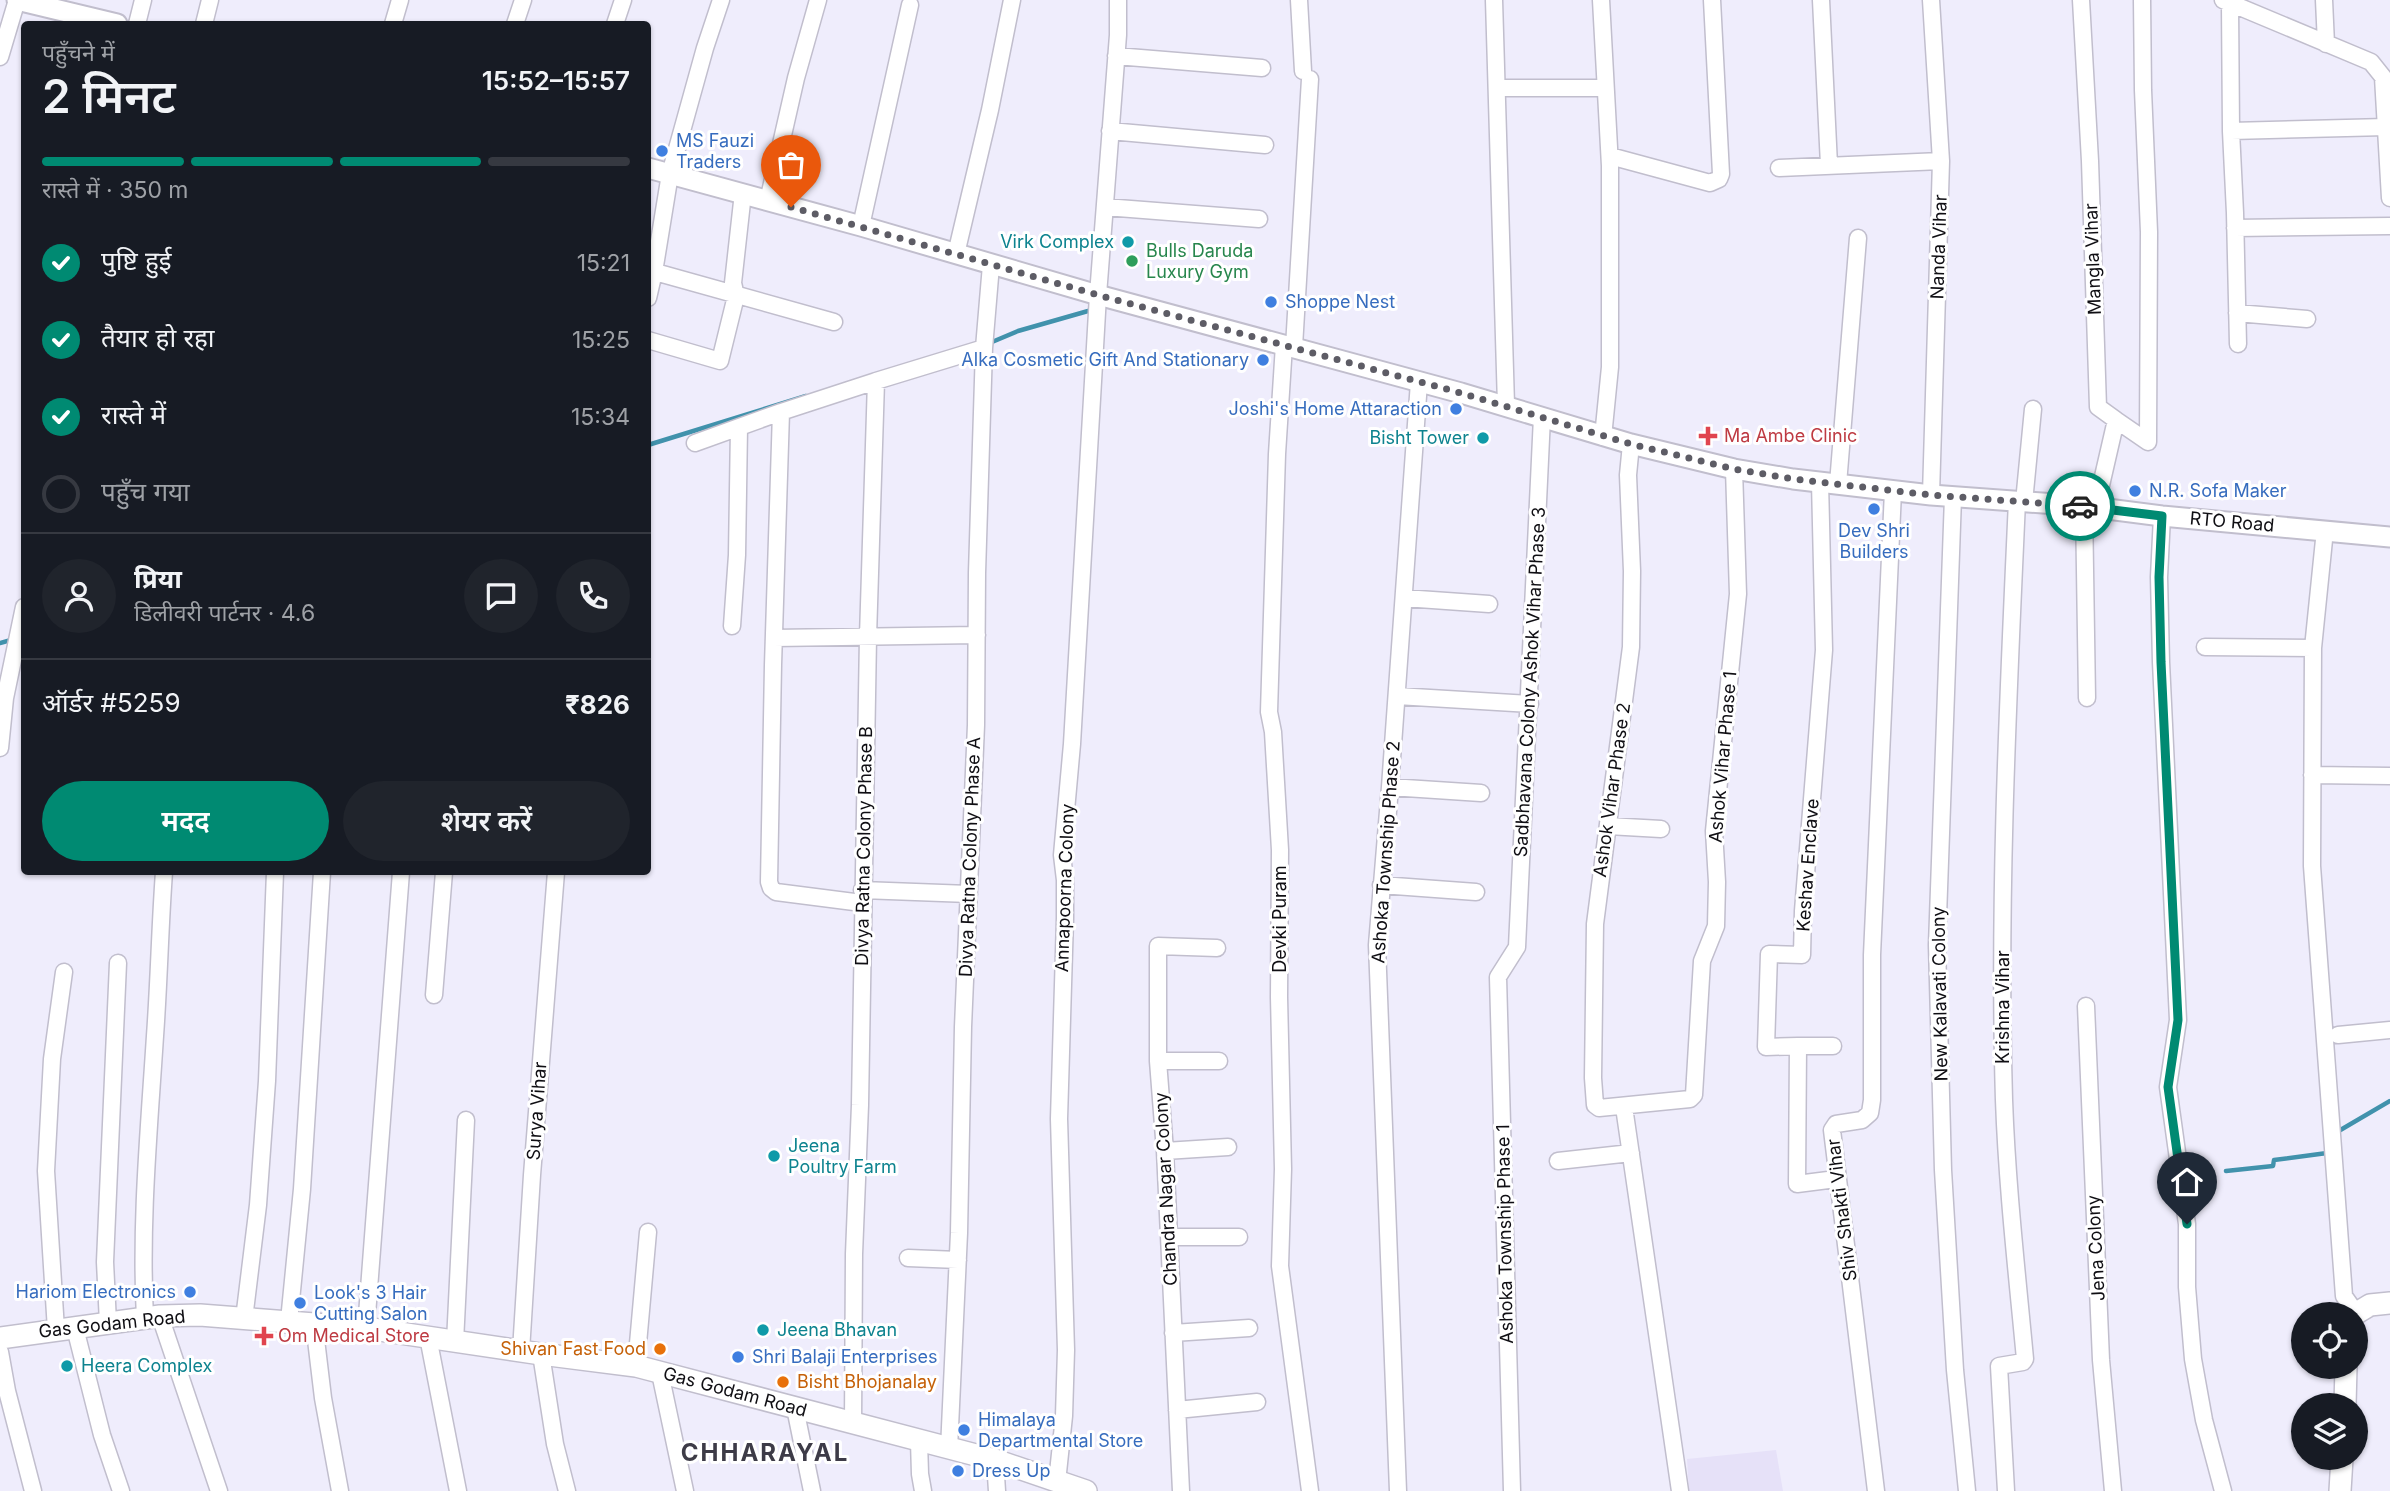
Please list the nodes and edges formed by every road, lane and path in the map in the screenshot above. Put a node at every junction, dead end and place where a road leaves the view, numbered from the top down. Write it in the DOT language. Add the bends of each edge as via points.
graph roads {
  1 [pos="17,0"];
  2 [pos="143,0"];
  3 [pos="210,0"];
  4 [pos="400,0"];
  5 [pos="523,0"];
  6 [pos="624,0"];
  7 [pos="721,0"];
  8 [pos="818,0"];
  9 [pos="1012,0"];
  10 [pos="1118,0"];
  11 [pos="1299,0"];
  12 [pos="1494,0"];
  13 [pos="1601,0"];
  14 [pos="1712,0"];
  15 [pos="1821,0"];
  16 [pos="1931,0"];
  17 [pos="2081,0"];
  18 [pos="2142,0"];
  19 [pos="2324,0"];
  20 [pos="2226,2"];
  21 [pos="48,4"];
  22 [pos="910,5"];
  23 [pos="99,21"];
  24 [pos="138,21"];
  25 [pos="205,21"];
  26 [pos="394,21"];
  27 [pos="516,21"];
  28 [pos="616,21"];
  29 [pos="2326,44"];
  30 [pos="1116,56"];
  31 [pos="0,57"];
  32 [pos="1262,68"];
  33 [pos="2386,75"];
  34 [pos="1498,88"];
  35 [pos="1605,88"];
  36 [pos="2386,127"];
  37 [pos="1110,131"];
  38 [pos="2231,131"];
  39 [pos="1265,145"];
  40 [pos="1610,156"];
  41 [pos="1941,161"];
  42 [pos="1829,165"];
  43 [pos="1779,168"];
  44 [pos="651,169"];
  45 [pos="670,174"];
  46 [pos="743,193"];
  47 [pos="2390,198"];
  48 [pos="768,201"];
  49 [pos="1105,207"];
  50 [pos="1259,219"];
  51 [pos="861,226"];
  52 [pos="2390,226"];
  53 [pos="2235,228"];
  54 [pos="1858,238"];
  55 [pos="956,254"];
  56 [pos="990,265"];
  57 [pos="651,271"];
  58 [pos="1098,295"];
  59 [pos="736,296"];
  60 [pos="2237,313"];
  61 [pos="2307,318"];
  62 [pos="834,322"];
  63 [pos="651,341"];
  64 [pos="2238,344"];
  65 [pos="1289,346"];
  66 [pos="984,348"];
  67 [pos="876,381"];
  68 [pos="1419,382"];
  69 [pos="1506,405"];
  70 [pos="2033,409"];
  71 [pos="781,412"];
  72 [pos="1542,417"];
  73 [pos="2116,420"];
  74 [pos="739,427"];
  75 [pos="1603,437"];
  76 [pos="695,443"];
  77 [pos="1631,444"];
  78 [pos="1734,469"];
  79 [pos="1829,483"];
  80 [pos="1894,491"];
  81 [pos="1931,495"];
  82 [pos="1953,497"];
  83 [pos="2020,501"];
  84 [pos="2090,506"];
  85 [pos="2162,516"];
  86 [pos="2325,530"];
  87 [pos="2390,537"];
  88 [pos="1404,598"];
  89 [pos="1489,604"];
  90 [pos="21,621"];
  91 [pos="732,626"];
  92 [pos="976,635"];
  93 [pos="868,637"];
  94 [pos="774,638"];
  95 [pos="2205,647"];
  96 [pos="2313,648"];
  97 [pos="1397,696"];
  98 [pos="2087,698"];
  99 [pos="1530,704"];
  100 [pos="0,748"];
  101 [pos="2312,775"];
  102 [pos="2390,776"];
  103 [pos="1390,787"];
  104 [pos="1481,793"];
  105 [pos="1608,825"];
  106 [pos="1661,829"];
  107 [pos="164,875"];
  108 [pos="275,875"];
  109 [pos="323,875"];
  110 [pos="401,875"];
  111 [pos="444,875"];
  112 [pos="556,875"];
  113 [pos="1381,885"];
  114 [pos="1476,892"];
  115 [pos="969,894"];
  116 [pos="862,896"];
  117 [pos="1217,948"];
  118 [pos="118,963"];
  119 [pos="64,972"];
  120 [pos="1498,977"];
  121 [pos="434,995"];
  122 [pos="2086,1006"];
  123 [pos="2390,1030"];
  124 [pos="2337,1035"];
  125 [pos="1798,1046"];
  126 [pos="1833,1046"];
  127 [pos="1158,1061"];
  128 [pos="1219,1061"];
  129 [pos="1624,1107"];
  130 [pos="466,1120"];
  131 [pos="1228,1147"];
  132 [pos="1165,1151"];
  133 [pos="1631,1153"];
  134 [pos="1558,1161"];
  135 [pos="1836,1180"];
  136 [pos="648,1232"];
  137 [pos="1169,1237"];
  138 [pos="1239,1237"];
  139 [pos="908,1258"];
  140 [pos="958,1260"];
  141 [pos="2348,1302"];
  142 [pos="2390,1303"];
  143 [pos="2368,1306"];
  144 [pos="153,1317"];
  145 [pos="244,1319"];
  146 [pos="289,1321"];
  147 [pos="108,1322"];
  148 [pos="314,1323"];
  149 [pos="366,1328"];
  150 [pos="1249,1328"];
  151 [pos="66,1329"];
  152 [pos="1173,1333"];
  153 [pos="428,1337"];
  154 [pos="0,1338"];
  155 [pos="456,1342"];
  156 [pos="0,1352"];
  157 [pos="531,1353"];
  158 [pos="636,1366"];
  159 [pos="660,1373"];
  160 [pos="1257,1402"];
  161 [pos="795,1408"];
  162 [pos="1177,1410"];
  163 [pos="853,1424"];
  164 [pos="919,1441"];
  165 [pos="949,1449"];
  166 [pos="995,1460"];
  167 [pos="2341,1470"];
  168 [pos="1057,1482"];
  169 [pos="33,1491"];
  170 [pos="121,1491"];
  171 [pos="219,1491"];
  172 [pos="340,1491"];
  173 [pos="458,1491"];
  174 [pos="567,1491"];
  175 [pos="685,1491"];
  176 [pos="813,1491"];
  177 [pos="923,1491"];
  178 [pos="997,1491"];
  179 [pos="1086,1491"];
  180 [pos="1181,1491"];
  181 [pos="1310,1491"];
  182 [pos="1398,1491"];
  183 [pos="1512,1491"];
  184 [pos="1680,1491"];
  185 [pos="1876,1491"];
  186 [pos="1967,1491"];
  187 [pos="2006,1491"];
  188 [pos="2113,1491"];
  189 [pos="2223,1491"];
  190 [pos="2340,1491"];
  1 -- 21 [label="street"];
  1 -- 31 [label="street"];
  2 -- 24 [label="street"];
  3 -- 25 [label="street"];
  4 -- 26 [label="street"];
  5 -- 27 [label="street"];
  6 -- 28 [label="street"];
  7 -- 45 [label="street"];
  8 -- 48 [label="street"];
  9 -- 55 [label="street"];
  10 -- 30 [label="street, Annapoorna Colony"];
  11 -- 65 [label="street" via="1306,75"];
  12 -- 34 [label="street"];
  13 -- 35 [label="street"];
  14 -- 40 [label="street" via="1719,180 1710,183"];
  15 -- 42 [label="street"];
  16 -- 41 [label="street, Nanda Vihar"];
  17 -- 73 [label="street, Mangla Vihar" via="2098,407"];
  18 -- 73 [label="street" via="2149,232 2148,442"];
  19 -- 29 [label="street"];
  20 -- 29 [label="street"];
  20 -- 38 [label="street"];
  21 -- 23 [label="street"];
  22 -- 51 [label="street"];
  29 -- 33 [label="street" via="2371,62"];
  30 -- 32 [label="street"];
  30 -- 37 [label="street, Annapoorna Colony"];
  33 -- 36 [label="street"];
  34 -- 35 [label="street"];
  34 -- 69 [label="street"];
  35 -- 40 [label="street"];
  36 -- 38 [label="street"];
  36 -- 47 [label="street"];
  37 -- 39 [label="street"];
  37 -- 49 [label="street, Annapoorna Colony"];
  38 -- 53 [label="street"];
  40 -- 75 [label="street" via="1610,367"];
  41 -- 42 [label="street"];
  41 -- 81 [label="street, Nanda Vihar"];
  42 -- 43 [label="street"];
  44 -- 45 [label="street, RTO Road"];
  45 -- 46 [label="street, RTO Road"];
  45 -- 57 [label="street"];
  46 -- 48 [label="street, RTO Road"];
  46 -- 59 [label="street" via="733,283"];
  48 -- 51 [label="street, RTO Road"];
  49 -- 50 [label="street"];
  49 -- 58 [label="street, Annapoorna Colony"];
  51 -- 55 [label="street, RTO Road"];
  52 -- 53 [label="street"];
  53 -- 60 [label="street"];
  54 -- 79 [label="street"];
  55 -- 56 [label="street, RTO Road"];
  56 -- 58 [label="street, RTO Road"];
  56 -- 66 [label="street, Divya Ratna Colony Phase A"];
  57 -- 59 [label="street"];
  58 -- 65 [label="street, RTO Road"];
  58 -- 168 [label="street, Annapoorna Colony" via="1062,855 1065,905 1059,1119 1066,1350"];
  59 -- 62 [label="street"];
  59 -- 63 [label="street" via="720,361"];
  60 -- 61 [label="street"];
  60 -- 64 [label="street"];
  65 -- 68 [label="street, RTO Road"];
  65 -- 181 [label="street, Devki Puram" via="1277,454 1269,712 1280,850 1280,1266"];
  66 -- 67 [label="street"];
  66 -- 92 [label="street, Divya Ratna Colony Phase A"];
  67 -- 71 [label="street"];
  67 -- 93 [label="street, Divya Ratna Colony Phase B"];
  68 -- 69 [label="street, RTO Road"];
  68 -- 88 [label="street, Ashoka Township Phase 2"];
  69 -- 72 [label="street, RTO Road"];
  70 -- 83 [label="street"];
  71 -- 74 [label="street"];
  71 -- 94 [label="street"];
  72 -- 75 [label="street, RTO Road"];
  72 -- 99 [label="street, Sadbhavana Colony Ashok Vihar Phase 3"];
  73 -- 84 [label="street"];
  74 -- 76 [label="street"];
  74 -- 91 [label="street"];
  75 -- 77 [label="street, RTO Road"];
  77 -- 78 [label="street, RTO Road"];
  77 -- 105 [label="street, Ashok Vihar Phase 2" via="1631,647"];
  78 -- 79 [label="street, RTO Road"];
  78 -- 129 [label="street, Ashok Vihar Phase 1" via="1738,594 1714,831 1716,926 1702,961 1694,1095"];
  79 -- 80 [label="street, RTO Road"];
  79 -- 125 [label="street, Keshav Enclave" via="1824,650 1802,955 1769,954 1766,1047"];
  80 -- 81 [label="street, RTO Road"];
  80 -- 135 [label="street, Shiv Shakti Vihar" via="1872,955 1872,1100 1870,1113 1862,1120 1836,1124 1832,1130"];
  81 -- 82 [label="street, RTO Road"];
  82 -- 83 [label="street, RTO Road"];
  82 -- 186 [label="street, New Kalavati Colony" via="1937,946 1943,1170"];
  83 -- 84 [label="street, RTO Road"];
  83 -- 187 [label="street, Krishna Vihar" via="2002,1016 2006,1147 2025,1359 1999,1366"];
  84 -- 85 [label="street, RTO Road"];
  84 -- 98 [label="street"];
  85 -- 86 [label="street, RTO Road"];
  85 -- 189 [label="street" via="2161,662 2178,1020 2168,1087 2187,1224 2193,1359"];
  86 -- 87 [label="street, RTO Road"];
  86 -- 96 [label="street"];
  88 -- 89 [label="street"];
  88 -- 97 [label="street, Ashoka Township Phase 2"];
  90 -- 100 [label="street"];
  92 -- 93 [label="street"];
  92 -- 115 [label="street, Divya Ratna Colony Phase A"];
  93 -- 94 [label="street"];
  93 -- 116 [label="street, Divya Ratna Colony Phase B"];
  94 -- 116 [label="street" via="771,888 790,894"];
  95 -- 96 [label="street"];
  96 -- 101 [label="street"];
  97 -- 99 [label="street"];
  97 -- 103 [label="street, Ashoka Township Phase 2"];
  99 -- 120 [label="street, Sadbhavana Colony Ashok Vihar Phase 3" via="1517,947"];
  101 -- 102 [label="street"];
  101 -- 141 [label="street" via="2312,866"];
  103 -- 104 [label="street"];
  103 -- 113 [label="street, Ashoka Township Phase 2"];
  105 -- 106 [label="street"];
  105 -- 129 [label="street, Ashok Vihar Phase 2" via="1595,924 1593,1078 1596,1107"];
  107 -- 144 [label="street" via="142,1265"];
  108 -- 145 [label="street" via="267,1080"];
  109 -- 146 [label="street"];
  110 -- 149 [label="street"];
  111 -- 121 [label="street"];
  112 -- 157 [label="street, Surya Vihar" via="532,1175"];
  113 -- 114 [label="street"];
  113 -- 182 [label="street, Ashoka Township Phase 2" via="1377,945"];
  115 -- 116 [label="street"];
  115 -- 140 [label="street, Divya Ratna Colony Phase A"];
  116 -- 163 [label="street, Divya Ratna Colony Phase B"];
  117 -- 127 [label="street, Chandra Nagar Colony" via="1158,946"];
  118 -- 147 [label="street" via="105,1262"];
  119 -- 151 [label="street" via="52,1059 46,1171"];
  120 -- 183 [label="street, Ashoka Township Phase 1"];
  122 -- 188 [label="street, Jena Colony" via="2101,1360"];
  123 -- 124 [label="street"];
  125 -- 126 [label="street"];
  125 -- 135 [label="street" via="1796,1182"];
  127 -- 128 [label="street"];
  127 -- 132 [label="street, Chandra Nagar Colony"];
  129 -- 133 [label="street"];
  130 -- 155 [label="street"];
  131 -- 132 [label="street"];
  132 -- 137 [label="street, Chandra Nagar Colony"];
  133 -- 134 [label="street"];
  133 -- 184 [label="street"];
  135 -- 185 [label="street, Shiv Shakti Vihar"];
  136 -- 158 [label="street"];
  137 -- 138 [label="street"];
  137 -- 152 [label="street, Chandra Nagar Colony"];
  139 -- 140 [label="street"];
  140 -- 165 [label="street, Divya Ratna Colony Phase A"];
  142 -- 143 [label="main road"];
  144 -- 145 [label="main road, Gas Godam Road"];
  144 -- 147 [label="main road, Gas Godam Road"];
  144 -- 171 [label="street"];
  145 -- 146 [label="main road, Gas Godam Road"];
  146 -- 148 [label="main road, Gas Godam Road"];
  147 -- 151 [label="main road, Gas Godam Road"];
  148 -- 149 [label="main road, Gas Godam Road"];
  148 -- 172 [label="street"];
  149 -- 153 [label="main road, Gas Godam Road"];
  150 -- 152 [label="street"];
  151 -- 154 [label="main road, Gas Godam Road"];
  151 -- 170 [label="street"];
  152 -- 162 [label="street, Chandra Nagar Colony"];
  153 -- 155 [label="main road, Gas Godam Road"];
  153 -- 173 [label="street"];
  155 -- 157 [label="main road, Gas Godam Road"];
  156 -- 169 [label="street"];
  157 -- 158 [label="main road, Gas Godam Road"];
  157 -- 174 [label="street, Surya Vihar"];
  158 -- 159 [label="main road, Gas Godam Road"];
  159 -- 161 [label="main road, Gas Godam Road"];
  159 -- 175 [label="street"];
  160 -- 162 [label="street"];
  161 -- 163 [label="main road, Gas Godam Road"];
  161 -- 176 [label="street"];
  162 -- 180 [label="street, Chandra Nagar Colony"];
  163 -- 164 [label="main road, Gas Godam Road"];
  164 -- 165 [label="main road, Gas Godam Road"];
  164 -- 177 [label="street"];
  165 -- 166 [label="main road, Gas Godam Road"];
  166 -- 168 [label="main road, Gas Godam Road"];
  166 -- 178 [label="street"];
  167 -- 190 [label="main road"];
  168 -- 179 [label="main road, Gas Godam Road"];
}
